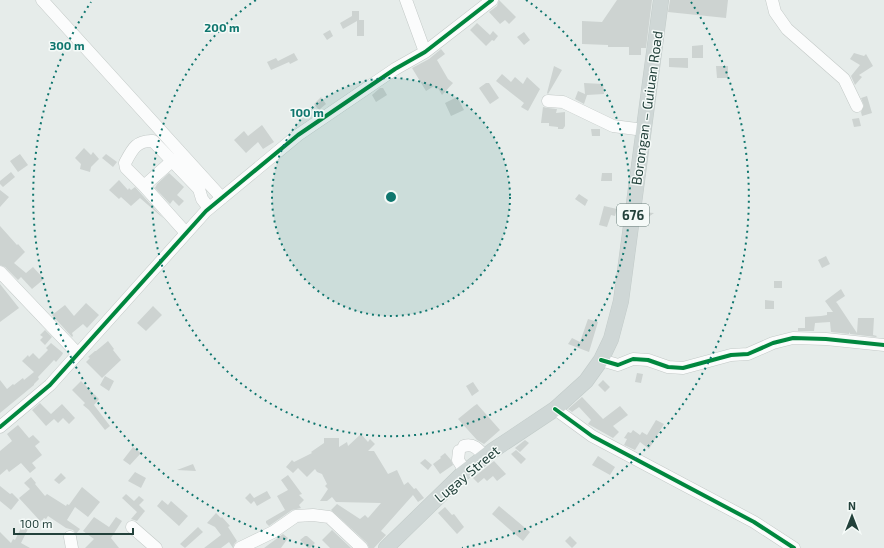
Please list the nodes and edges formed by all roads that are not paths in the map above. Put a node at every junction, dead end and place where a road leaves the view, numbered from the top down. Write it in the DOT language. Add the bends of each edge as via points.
graph roads {
  1 [pos="42,0"];
  2 [pos="406,0"];
  3 [pos="492,0"];
  4 [pos="662,0"];
  5 [pos="772,0"];
  6 [pos="425,52"];
  7 [pos="548,101"];
  8 [pos="858,106"];
  9 [pos="644,130"];
  10 [pos="172,161"];
  11 [pos="144,186"];
  12 [pos="222,198"];
  13 [pos="210,208"];
  14 [pos="186,233"];
  15 [pos="0,272"];
  16 [pos="884,345"];
  17 [pos="78,354"];
  18 [pos="601,360"];
  19 [pos="555,409"];
  20 [pos="0,427"];
  21 [pos="485,457"];
  22 [pos="465,471"];
  23 [pos="132,527"];
  24 [pos="153,547"];
  25 [pos="240,548"];
  26 [pos="362,548"];
  27 [pos="386,548"];
  28 [pos="794,548"];
  1 -- 12 [label="street"];
  2 -- 6 [label="street"];
  3 -- 6 [label="street"];
  4 -- 9 [label="main road, Borongan – Guiuan Road / 676"];
  5 -- 8 [label="street" via="775,12 787,29 844,79"];
  6 -- 12 [label="street" via="298,135"];
  7 -- 9 [label="street" via="563,102 613,126"];
  9 -- 18 [label="main road, Borongan – Guiuan Road / 676" via="621,301 611,339"];
  10 -- 11 [label="street"];
  10 -- 11 [label="street" via="153,141 135,146 125,163 126,168"];
  10 -- 13 [label="street" via="199,188 202,200"];
  11 -- 14 [label="street"];
  12 -- 13 [label="street"];
  13 -- 14 [label="street"];
  14 -- 17 [label="street"];
  15 -- 17 [label="street"];
  16 -- 18 [label="street" via="793,338 773,342 748,354 731,355 683,368 668,367 648,360 633,359 618,365"];
  17 -- 20 [label="street" via="50,385"];
  18 -- 19 [label="main road, Borongan – Guiuan Road / 676" via="586,381"];
  19 -- 21 [label="main road, Lugay Street / 676"];
  19 -- 28 [label="street" via="592,436 754,522"];
  21 -- 22 [label="main road, Lugay Street / 676"];
  21 -- 22 [label="street" via="474,446 462,449 458,460"];
  22 -- 27 [label="main road, Lugay Street / 676"];
  23 -- 24 [label="street"];
  25 -- 26 [label="street" via="273,532 296,516 313,515 329,517"];
}
